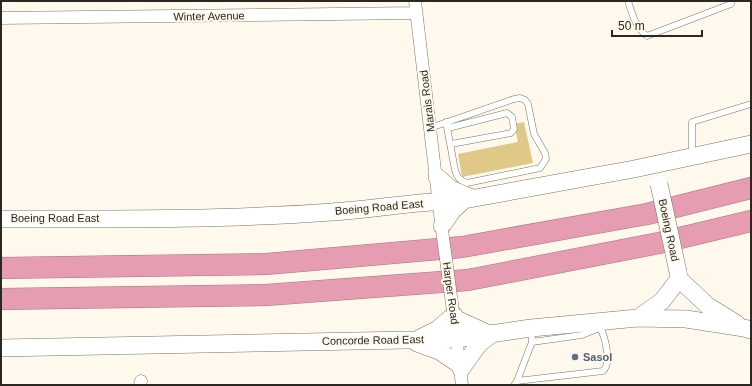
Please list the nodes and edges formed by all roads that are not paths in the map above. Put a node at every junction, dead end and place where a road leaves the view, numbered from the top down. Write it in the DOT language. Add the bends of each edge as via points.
graph roads {
  1 [pos="628,1"];
  2 [pos="732,1"];
  3 [pos="416,7"];
  4 [pos="1,18"];
  5 [pos="751,104"];
  6 [pos="447,125"];
  7 [pos="430,128"];
  8 [pos="451,144"];
  9 [pos="745,145"];
  10 [pos="692,156"];
  11 [pos="634,169"];
  12 [pos="437,177"];
  13 [pos="659,183"];
  14 [pos="751,188"];
  15 [pos="469,199"];
  16 [pos="439,201"];
  17 [pos="416,204"];
  18 [pos="1,219"];
  19 [pos="751,221"];
  20 [pos="442,226"];
  21 [pos="1,268"];
  22 [pos="679,275"];
  23 [pos="1,299"];
  24 [pos="454,315"];
  25 [pos="638,318"];
  26 [pos="605,324"];
  27 [pos="747,329"];
  28 [pos="491,334"];
  29 [pos="531,336"];
  30 [pos="457,339"];
  31 [pos="412,340"];
  32 [pos="1,348"];
  33 [pos="461,373"];
  34 [pos="515,383"];
  1 -- 2 [label="lane" via="635,21 641,32 647,36 731,4"];
  3 -- 4 [label="street, Winter Avenue"];
  3 -- 7 [label="street, Marais Road"];
  5 -- 10 [label="lane" via="692,122"];
  6 -- 7 [label="lane"];
  6 -- 8 [label="lane"];
  6 -- 8 [label="lane" via="507,113 512,117 514,129 511,133"];
  6 -- 8 [label="lane" via="520,98 528,104 534,134 546,159 540,168 467,183 461,181 454,170"];
  7 -- 12 [label="street, Marais Road"];
  9 -- 10 [label="main road, Boeing Road East"];
  9 -- 13 [label="main road" via="671,168"];
  10 -- 11 [label="main road, Boeing Road East"];
  11 -- 13 [label="main road"];
  11 -- 15 [label="main road, Boeing Road East"];
  12 -- 15 [label="main road"];
  12 -- 16 [label="street, Marais Road"];
  13 -- 22 [label="main road, Boeing Road, bridge"];
  14 -- 21 [label="highway" via="647,214 462,247 266,264"];
  15 -- 16 [label="main road, Boeing Road East"];
  15 -- 20 [label="main road" via="453,210"];
  16 -- 17 [label="main road, Boeing Road East"];
  16 -- 20 [label="street, Harper Road"];
  17 -- 18 [label="main road, Boeing Road East" via="249,216"];
  17 -- 20 [label="main road"];
  19 -- 23 [label="highway" via="659,243 468,280 266,295"];
  20 -- 24 [label="street, Harper Road, bridge"];
  22 -- 25 [label="main road" via="662,301"];
  22 -- 27 [label="main road" via="708,306"];
  24 -- 28 [label="main road"];
  24 -- 30 [label="street, Harper Road"];
  24 -- 31 [label="main road" via="438,329"];
  25 -- 26 [label="main road, Concorde Road East"];
  25 -- 27 [label="main road, Concorde Road East" via="686,319"];
  26 -- 29 [label="main road, Concorde Road East"];
  26 -- 29 [label="lane" via="578,336"];
  26 -- 34 [label="lane" via="607,366 603,371"];
  28 -- 29 [label="main road, Concorde Road East"];
  28 -- 30 [label="main road, Concorde Road East"];
  28 -- 33 [label="main road" via="479,344"];
  29 -- 34 [label="lane"];
  30 -- 31 [label="main road, Concorde Road East"];
  30 -- 33 [label="street, Harper Road"];
  31 -- 32 [label="main road, Concorde Road East"];
  31 -- 33 [label="main road" via="439,351"];
}
